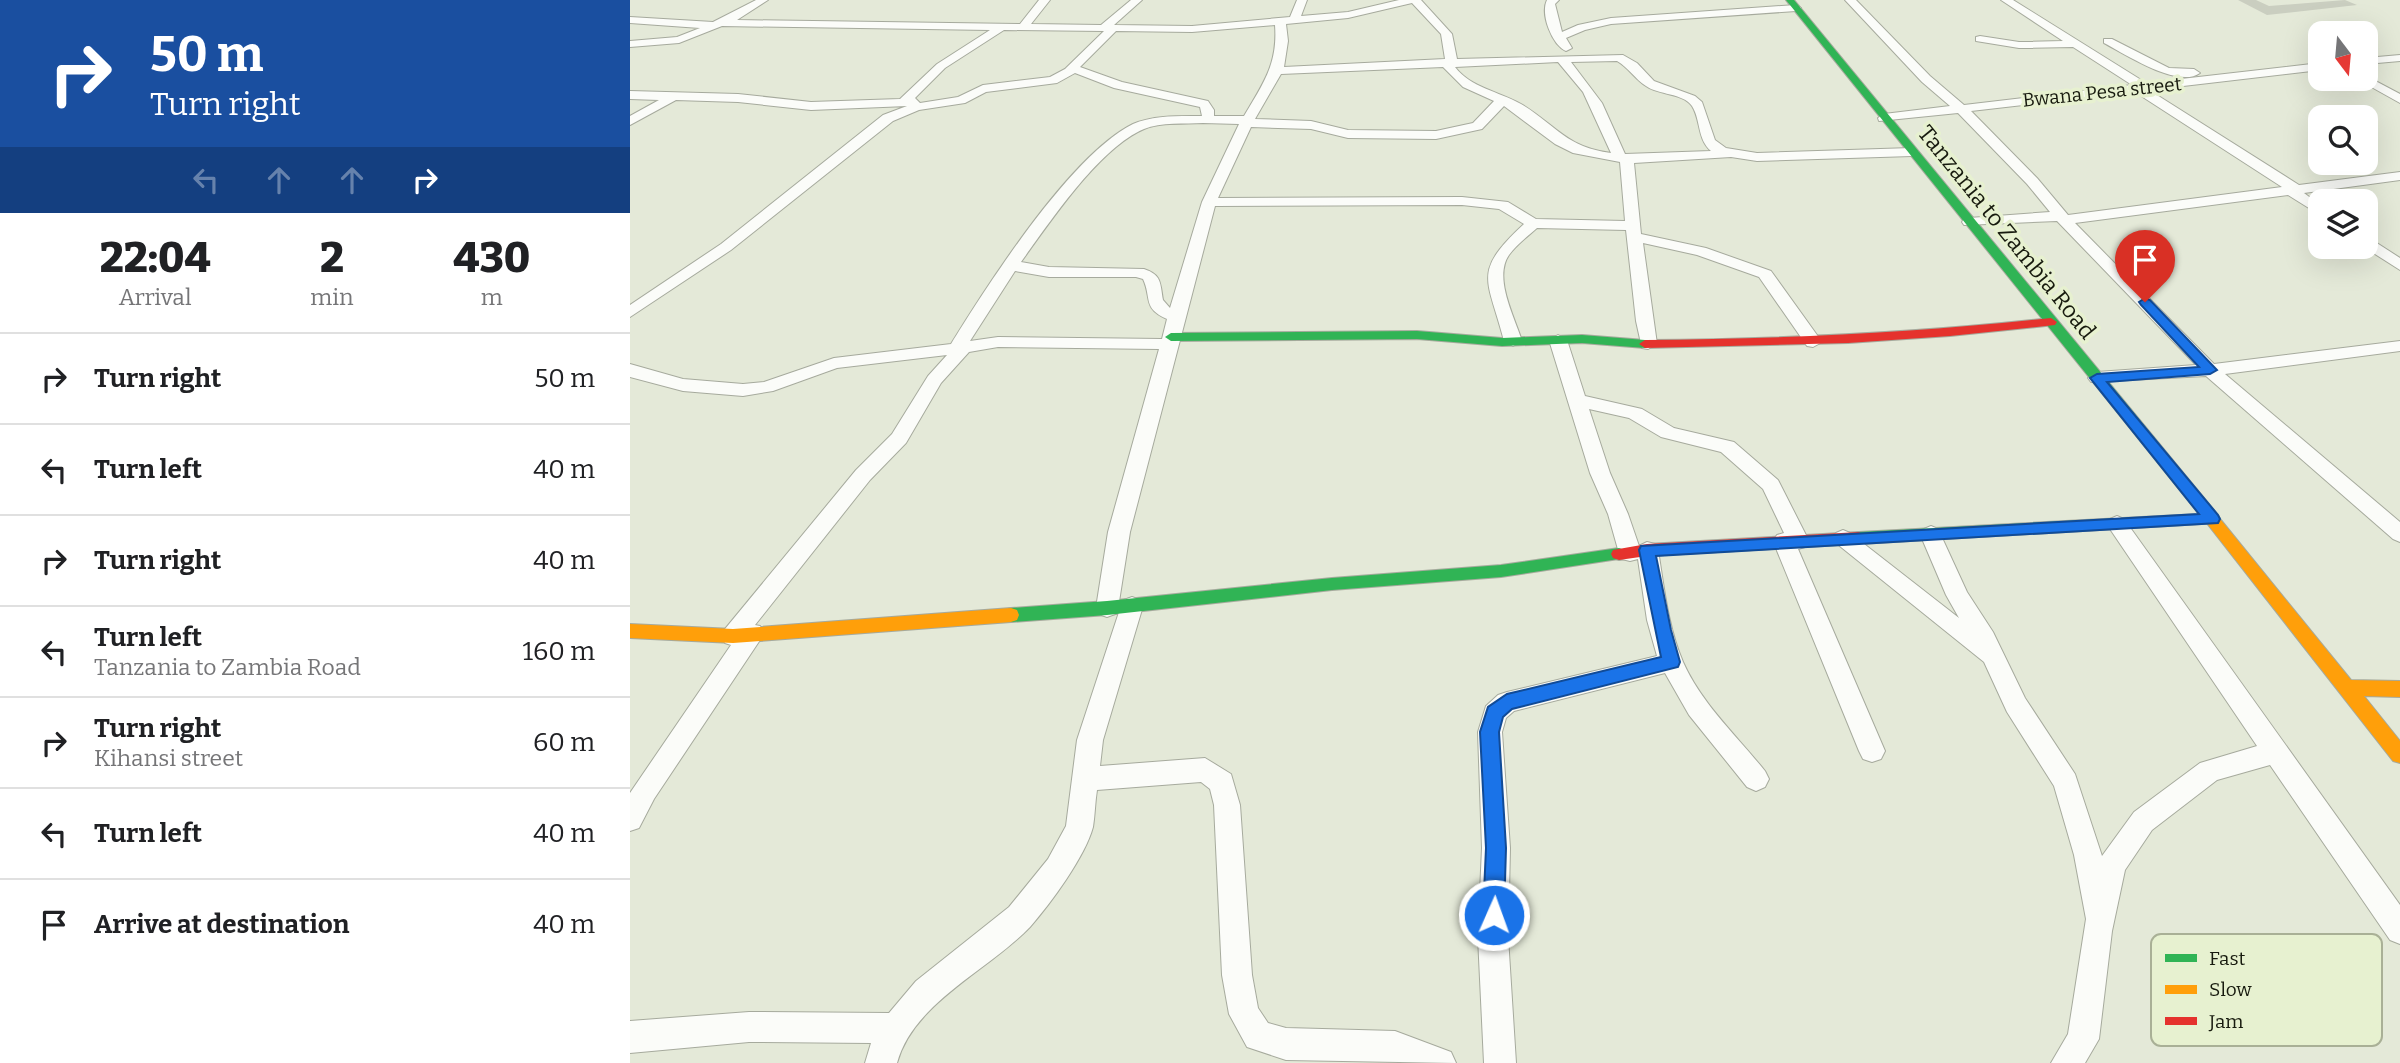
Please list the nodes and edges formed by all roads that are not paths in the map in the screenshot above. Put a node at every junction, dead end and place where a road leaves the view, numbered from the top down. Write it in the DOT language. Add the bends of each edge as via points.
graph roads {
  1 [pos="763,0"];
  2 [pos="1045,0"];
  3 [pos="1137,0"];
  4 [pos="1303,0"];
  5 [pos="1413,0"];
  6 [pos="1554,0"];
  7 [pos="1850,0"];
  8 [pos="2006,0"];
  9 [pos="1381,4"];
  10 [pos="1793,4"];
  11 [pos="630,20"];
  12 [pos="1287,20"];
  13 [pos="719,24"];
  14 [pos="1002,27"];
  15 [pos="1023,27"];
  16 [pos="1108,28"];
  17 [pos="1559,37"];
  18 [pos="1980,39"];
  19 [pos="2108,41"];
  20 [pos="630,44"];
  21 [pos="2075,44"];
  22 [pos="1567,58"];
  23 [pos="2400,58"];
  24 [pos="2379,60"];
  25 [pos="1449,64"];
  26 [pos="2308,67"];
  27 [pos="1072,69"];
  28 [pos="1277,71"];
  29 [pos="2400,71"];
  30 [pos="2220,78"];
  31 [pos="2378,87"];
  32 [pos="2141,88"];
  33 [pos="630,95"];
  34 [pos="671,98"];
  35 [pos="2400,99"];
  36 [pos="1503,100"];
  37 [pos="904,102"];
  38 [pos="945,103"];
  39 [pos="1961,108"];
  40 [pos="1884,118"];
  41 [pos="630,121"];
  42 [pos="1208,121"];
  43 [pos="1247,122"];
  44 [pos="1912,152"];
  45 [pos="1730,153"];
  46 [pos="1623,158"];
  47 [pos="2400,176"];
  48 [pos="2293,190"];
  49 [pos="1209,202"];
  50 [pos="2308,202"];
  51 [pos="2062,218"];
  52 [pos="1969,222"];
  53 [pos="1533,223"];
  54 [pos="1633,231"];
  55 [pos="2378,249"];
  56 [pos="1012,265"];
  57 [pos="2400,265"];
  58 [pos="630,312"];
  59 [pos="1176,316"];
  60 [pos="2050,321"];
  61 [pos="1170,340"];
  62 [pos="1558,340"];
  63 [pos="1513,341"];
  64 [pos="1813,342"];
  65 [pos="1647,344"];
  66 [pos="2400,346"];
  67 [pos="961,347"];
  68 [pos="630,369"];
  69 [pos="2210,370"];
  70 [pos="2097,378"];
  71 [pos="1577,400"];
  72 [pos="2212,519"];
  73 [pos="2116,524"];
  74 [pos="1931,534"];
  75 [pos="2400,534"];
  76 [pos="1843,538"];
  77 [pos="1791,541"];
  78 [pos="1638,551"];
  79 [pos="1120,607"];
  80 [pos="630,631"];
  81 [pos="743,635"];
  82 [pos="1993,657"];
  83 [pos="1671,662"];
  84 [pos="2347,688"];
  85 [pos="2400,688"];
  86 [pos="1872,751"];
  87 [pos="2276,752"];
  88 [pos="2400,755"];
  89 [pos="1085,779"];
  90 [pos="1756,779"];
  91 [pos="630,819"];
  92 [pos="2101,917"];
  93 [pos="2400,930"];
  94 [pos="897,1028"];
  95 [pos="630,1037"];
  96 [pos="2075,1058"];
  97 [pos="881,1063"];
  98 [pos="1440,1063"];
  99 [pos="1500,1063"];
  1 -- 13 [label="street"];
  2 -- 15 [label="street"];
  3 -- 16 [label="street"];
  4 -- 12 [label="street"];
  5 -- 9 [label="street"];
  5 -- 25 [label="street" via="1451,40"];
  6 -- 17 [label="street" via="1550,10"];
  7 -- 39 [label="street" via="1926,79"];
  8 -- 21 [label="street"];
  9 -- 12 [label="street" via="1348,15"];
  10 -- 17 [label="street" via="1665,20 1611,21"];
  10 -- 40 [label="main road, Tanzania to Zambia Road"];
  11 -- 13 [label="street"];
  12 -- 16 [label="street" via="1205,29"];
  12 -- 28 [label="street"];
  13 -- 14 [label="street"];
  13 -- 20 [label="street" via="675,41"];
  14 -- 15 [label="street"];
  14 -- 37 [label="street" via="941,66"];
  15 -- 16 [label="street"];
  16 -- 27 [label="street"];
  17 -- 22 [label="street"];
  18 -- 21 [label="street" via="2019,45"];
  19 -- 30 [label="street" via="2167,71"];
  21 -- 32 [label="street"];
  22 -- 25 [label="street"];
  22 -- 45 [label="street" via="1627,60 1650,84 1698,105 1713,147"];
  22 -- 46 [label="street" via="1583,79"];
  23 -- 24 [label="street"];
  24 -- 29 [label="street"];
  25 -- 28 [label="street"];
  25 -- 36 [label="street" via="1463,83"];
  26 -- 30 [label="street, Bwana Pesa street"];
  27 -- 38 [label="street" via="1053,79 1000,85"];
  27 -- 42 [label="street" via="1118,85 1204,104"];
  28 -- 43 [label="street"];
  30 -- 32 [label="street, Bwana Pesa street"];
  31 -- 35 [label="street"];
  32 -- 39 [label="street, Bwana Pesa street"];
  32 -- 48 [label="street"];
  33 -- 34 [label="street"];
  34 -- 37 [label="street" via="738,98 802,105"];
  34 -- 41 [label="street"];
  36 -- 43 [label="street" via="1477,126 1436,135 1359,134 1311,125"];
  36 -- 46 [label="street" via="1536,118 1560,141"];
  37 -- 38 [label="street"];
  38 -- 58 [label="street" via="916,107 888,118 726,247"];
  39 -- 40 [label="street, Bwana Pesa street"];
  39 -- 51 [label="street"];
  40 -- 44 [label="main road, Tanzania to Zambia Road"];
  42 -- 43 [label="street"];
  42 -- 56 [label="street" via="1142,125 1123,134 1063,198"];
  43 -- 49 [label="street"];
  44 -- 45 [label="street" via="1757,157"];
  44 -- 52 [label="main road, Tanzania to Zambia Road"];
  45 -- 46 [label="street"];
  46 -- 54 [label="street"];
  47 -- 48 [label="street"];
  48 -- 50 [label="street"];
  48 -- 51 [label="street"];
  49 -- 53 [label="street" via="1462,201 1503,205"];
  49 -- 59 [label="street"];
  51 -- 52 [label="street"];
  51 -- 69 [label="street"];
  52 -- 60 [label="main road, Tanzania to Zambia Road"];
  53 -- 54 [label="street"];
  53 -- 63 [label="street" via="1500,256 1495,270"];
  54 -- 64 [label="street" via="1765,274"];
  54 -- 65 [label="street"];
  55 -- 57 [label="street"];
  56 -- 59 [label="street" via="1049,272 1138,272 1154,282 1157,308"];
  56 -- 67 [label="street" via="984,302"];
  59 -- 61 [label="street"];
  60 -- 64 [label="main road"];
  60 -- 70 [label="main road, Tanzania to Zambia Road"];
  61 -- 63 [label="main road" via="1417,335"];
  61 -- 67 [label="street" via="998,342"];
  61 -- 79 [label="street" via="1119,532"];
  62 -- 63 [label="main road"];
  62 -- 65 [label="main road"];
  62 -- 71 [label="street"];
  64 -- 65 [label="main road"];
  66 -- 69 [label="street"];
  67 -- 68 [label="street" via="834,363 767,387 743,390 683,385"];
  67 -- 81 [label="street" via="934,380 899,438 863,475"];
  69 -- 70 [label="street"];
  69 -- 75 [label="street"];
  70 -- 72 [label="main road, Tanzania to Zambia Road"];
  71 -- 77 [label="street" via="1634,413 1668,433 1727,447 1771,485"];
  71 -- 78 [label="street" via="1600,473"];
  72 -- 73 [label="main road"];
  72 -- 84 [label="main road, Tanzania to Zambia Road"];
  73 -- 74 [label="main road"];
  73 -- 87 [label="street"];
  74 -- 76 [label="main road"];
  74 -- 82 [label="street" via="1957,595"];
  76 -- 77 [label="main road"];
  76 -- 82 [label="street"];
  77 -- 78 [label="main road"];
  77 -- 86 [label="street"];
  78 -- 79 [label="main road" via="1501,571"];
  78 -- 83 [label="street"];
  79 -- 81 [label="main road"];
  79 -- 89 [label="street"];
  80 -- 81 [label="main road"];
  81 -- 91 [label="street"];
  82 -- 92 [label="street" via="2016,705 2066,782"];
  83 -- 90 [label="street" via="1686,689"];
  83 -- 99 [label="street" via="1507,702 1495,713 1490,732"];
  84 -- 85 [label="main road"];
  84 -- 88 [label="main road, Tanzania to Zambia Road"];
  87 -- 92 [label="street" via="2208,771 2143,821 2112,864"];
  87 -- 93 [label="street"];
  89 -- 94 [label="street" via="1079,828 1058,868 1020,917 927,992"];
  89 -- 98 [label="street" via="1205,770 1222,782 1237,975 1244,1014 1258,1036 1286,1044 1395,1046"];
  92 -- 96 [label="street" via="2083,1039"];
  94 -- 95 [label="street" via="749,1027"];
  94 -- 97 [label="street" via="888,1038"];
}
